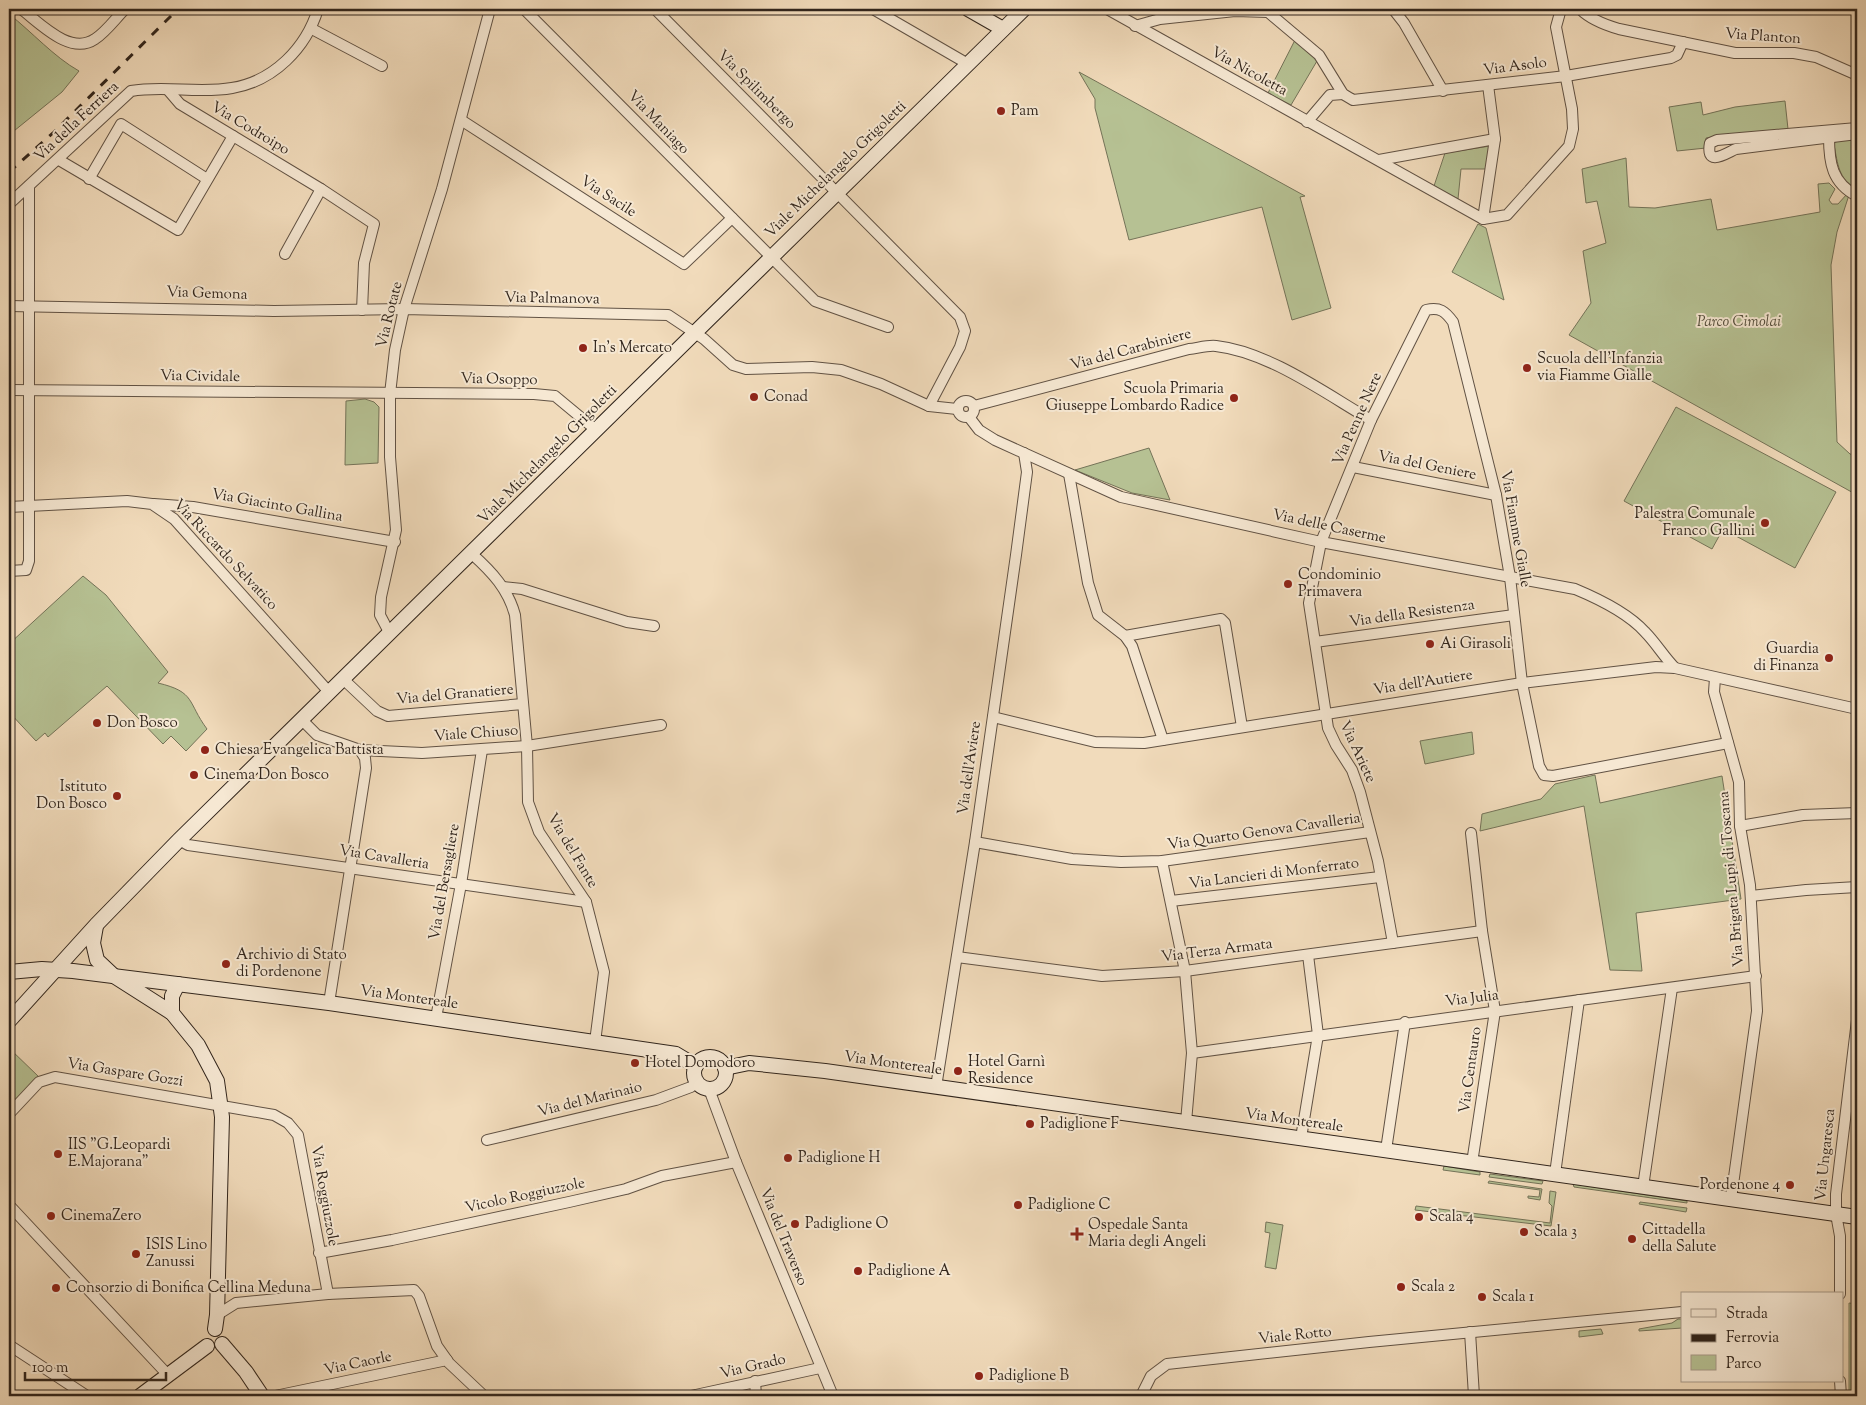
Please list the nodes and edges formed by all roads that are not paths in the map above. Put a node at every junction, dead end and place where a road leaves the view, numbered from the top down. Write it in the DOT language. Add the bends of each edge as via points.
graph roads {
  1 [pos="21,9"];
  2 [pos="125,9"];
  3 [pos="318,9"];
  4 [pos="490,9"];
  5 [pos="524,9"];
  6 [pos="655,9"];
  7 [pos="872,9"];
  8 [pos="968,9"];
  9 [pos="1024,9"];
  10 [pos="1107,9"];
  11 [pos="1393,9"];
  12 [pos="1561,9"];
  13 [pos="1580,9"];
  14 [pos="1234,10"];
  15 [pos="1269,10"];
  16 [pos="1135,26"];
  17 [pos="312,29"];
  18 [pos="1003,29"];
  19 [pos="1683,42"];
  20 [pos="968,64"];
  21 [pos="382,66"];
  22 [pos="1857,75"];
  23 [pos="1566,76"];
  24 [pos="1488,85"];
  25 [pos="168,90"];
  26 [pos="1443,91"];
  27 [pos="1343,94"];
  28 [pos="461,120"];
  29 [pos="1307,122"];
  30 [pos="1857,128"];
  31 [pos="1857,134"];
  32 [pos="232,136"];
  33 [pos="1829,137"];
  34 [pos="1495,139"];
  35 [pos="59,160"];
  36 [pos="1378,160"];
  37 [pos="90,178"];
  38 [pos="208,179"];
  39 [pos="29,186"];
  40 [pos="321,189"];
  41 [pos="836,192"];
  42 [pos="1857,196"];
  43 [pos="9,204"];
  44 [pos="732,218"];
  45 [pos="1483,219"];
  46 [pos="285,254"];
  47 [pos="770,257"];
  48 [pos="9,306"];
  49 [pos="28,306"];
  50 [pos="362,310"];
  51 [pos="404,310"];
  52 [pos="1426,310"];
  53 [pos="888,328"];
  54 [pos="695,332"];
  55 [pos="9,390"];
  56 [pos="29,391"];
  57 [pos="390,394"];
  58 [pos="928,406"];
  59 [pos="974,406"];
  60 [pos="957,409"];
  61 [pos="968,417"];
  62 [pos="1371,420"];
  63 [pos="596,430"];
  64 [pos="1024,453"];
  65 [pos="1353,467"];
  66 [pos="1070,474"];
  67 [pos="1496,495"];
  68 [pos="152,504"];
  69 [pos="30,506"];
  70 [pos="9,507"];
  71 [pos="395,542"];
  72 [pos="1322,542"];
  73 [pos="472,554"];
  74 [pos="9,570"];
  75 [pos="1510,577"];
  76 [pos="503,587"];
  77 [pos="1514,615"];
  78 [pos="654,626"];
  79 [pos="390,634"];
  80 [pos="1125,636"];
  81 [pos="1315,642"];
  82 [pos="1675,668"];
  83 [pos="1715,678"];
  84 [pos="343,679"];
  85 [pos="1522,683"];
  86 [pos="329,692"];
  87 [pos="523,704"];
  88 [pos="1857,709"];
  89 [pos="1325,713"];
  90 [pos="993,717"];
  91 [pos="301,719"];
  92 [pos="661,725"];
  93 [pos="1242,727"];
  94 [pos="1163,740"];
  95 [pos="1728,743"];
  96 [pos="527,746"];
  97 [pos="360,750"];
  98 [pos="482,750"];
  99 [pos="1857,812"];
  100 [pos="1740,826"];
  101 [pos="1370,832"];
  102 [pos="1470,833"];
  103 [pos="179,840"];
  104 [pos="975,842"];
  105 [pos="1162,861"];
  106 [pos="352,868"];
  107 [pos="1380,877"];
  108 [pos="461,884"];
  109 [pos="1857,887"];
  110 [pos="1751,896"];
  111 [pos="1171,901"];
  112 [pos="586,902"];
  113 [pos="96,925"];
  114 [pos="1482,930"];
  115 [pos="1393,943"];
  116 [pos="1308,954"];
  117 [pos="957,957"];
  118 [pos="57,970"];
  119 [pos="1185,971"];
  120 [pos="9,972"];
  121 [pos="114,976"];
  122 [pos="1756,976"];
  123 [pos="172,983"];
  124 [pos="1672,988"];
  125 [pos="1579,1000"];
  126 [pos="329,1003"];
  127 [pos="167,1009"];
  128 [pos="1494,1011"];
  129 [pos="436,1018"];
  130 [pos="1857,1020"];
  131 [pos="9,1021"];
  132 [pos="1405,1022"];
  133 [pos="1318,1035"];
  134 [pos="595,1042"];
  135 [pos="1192,1053"];
  136 [pos="696,1066"];
  137 [pos="725,1068"];
  138 [pos="703,1085"];
  139 [pos="936,1086"];
  140 [pos="221,1104"];
  141 [pos="9,1114"];
  142 [pos="274,1115"];
  143 [pos="1186,1122"];
  144 [pos="1301,1138"];
  145 [pos="488,1140"];
  146 [pos="1386,1150"];
  147 [pos="736,1162"];
  148 [pos="1472,1163"];
  149 [pos="1555,1174"];
  150 [pos="1643,1187"];
  151 [pos="1731,1199"];
  152 [pos="9,1205"];
  153 [pos="1836,1214"];
  154 [pos="1857,1217"];
  155 [pos="319,1254"];
  156 [pos="1840,1292"];
  157 [pos="328,1294"];
  158 [pos="1681,1312"];
  159 [pos="218,1315"];
  160 [pos="215,1329"];
  161 [pos="1470,1332"];
  162 [pos="222,1344"];
  163 [pos="9,1345"];
  164 [pos="207,1346"];
  165 [pos="447,1360"];
  166 [pos="820,1368"];
  167 [pos="168,1375"];
  168 [pos="755,1382"];
  169 [pos="1840,1382"];
  170 [pos="711,1394"];
  171 [pos="87,1396"];
  172 [pos="140,1396"];
  173 [pos="262,1396"];
  174 [pos="275,1396"];
  175 [pos="484,1396"];
  176 [pos="691,1396"];
  177 [pos="756,1396"];
  178 [pos="832,1396"];
  179 [pos="1141,1396"];
  180 [pos="1474,1396"];
  181 [pos="1841,1396"];
  1 -- 2 [label="street" via="65,41 83,43 94,40"];
  3 -- 17 [label="street, Via della Ferriera"];
  4 -- 28 [label="street, Via Rotate"];
  5 -- 44 [label="street, Via Maniago"];
  6 -- 41 [label="street, Via Spilimbergo"];
  7 -- 20 [label="street"];
  8 -- 18 [label="main road"];
  9 -- 18 [label="main road, Viale Michelangelo Grigoletti"];
  10 -- 16 [label="street, Via Nicoletta"];
  11 -- 26 [label="street"];
  12 -- 23 [label="street" via="1556,27"];
  13 -- 19 [label="street, Via Planton" via="1604,24"];
  14 -- 15 [label="street"];
  14 -- 16 [label="street" via="1160,19"];
  15 -- 27 [label="street" via="1319,55"];
  16 -- 29 [label="street, Via Nicoletta"];
  17 -- 21 [label="street"];
  17 -- 25 [label="street, Via della Ferriera" via="283,64 261,79 231,89"];
  18 -- 20 [label="main road, Viale Michelangelo Grigoletti"];
  19 -- 22 [label="street, Via Planton" via="1735,52 1794,53 1816,58"];
  19 -- 23 [label="street, Via Asolo" via="1677,55 1671,58"];
  20 -- 41 [label="main road, Viale Michelangelo Grigoletti"];
  23 -- 24 [label="street, Via Asolo"];
  23 -- 45 [label="street" via="1573,129 1568,146 1508,215"];
  24 -- 26 [label="street, Via Asolo"];
  24 -- 34 [label="street"];
  25 -- 32 [label="street, Via Codroipo" via="180,104"];
  25 -- 35 [label="street, Via della Ferriera" via="131,91"];
  26 -- 27 [label="street, Via Asolo" via="1366,100 1353,100"];
  27 -- 29 [label="street" via="1330,95"];
  28 -- 44 [label="street, Via Sacile" via="684,264"];
  28 -- 51 [label="street, Via Rotate"];
  29 -- 36 [label="street, Via Nicoletta"];
  30 -- 33 [label="street" via="1717,140 1710,143 1709,149 1716,158 1723,158 1736,149"];
  31 -- 33 [label="street"];
  32 -- 38 [label="street"];
  32 -- 40 [label="street, Via Codroipo"];
  33 -- 42 [label="street" via="1832,171 1846,189"];
  34 -- 36 [label="street"];
  34 -- 45 [label="street"];
  35 -- 37 [label="street"];
  35 -- 39 [label="street, Via della Ferriera"];
  36 -- 45 [label="street, Via Nicoletta"];
  37 -- 38 [label="street" via="178,230"];
  37 -- 38 [label="street" via="121,124"];
  39 -- 43 [label="street, Via della Ferriera"];
  39 -- 49 [label="street"];
  40 -- 46 [label="street"];
  40 -- 50 [label="street, Via Codroipo" via="374,224 364,263"];
  41 -- 47 [label="main road, Viale Michelangelo Grigoletti"];
  41 -- 58 [label="street, Via Spilimbergo" via="960,317 965,332"];
  44 -- 47 [label="street, Via Maniago"];
  47 -- 53 [label="street, Via Maniago" via="815,300"];
  47 -- 54 [label="main road, Viale Michelangelo Grigoletti"];
  48 -- 49 [label="street, Via Gemona"];
  49 -- 50 [label="street, Via Gemona"];
  49 -- 56 [label="street"];
  50 -- 51 [label="street, Via Gemona"];
  51 -- 54 [label="street, Via Palmanova" via="668,315"];
  51 -- 57 [label="street, Via Rotate"];
  52 -- 62 [label="street, Via Penne Nere"];
  52 -- 67 [label="street, Via Fiamme Gialle" via="1437,308 1446,312 1453,322"];
  54 -- 58 [label="street" via="724,358 746,369 812,367 841,370"];
  54 -- 63 [label="main road, Viale Michelangelo Grigoletti"];
  55 -- 56 [label="street, Via Cividale"];
  56 -- 57 [label="street, Via Cividale"];
  56 -- 69 [label="street"];
  57 -- 63 [label="street, Via Osoppo" via="555,396"];
  57 -- 71 [label="street, Via Rotate"];
  58 -- 60 [label="street"];
  59 -- 60 [label="street" via="963,401"];
  59 -- 61 [label="street" via="974,412"];
  59 -- 62 [label="street, Via del Carabiniere" via="1189,349 1215,345 1276,366"];
  60 -- 61 [label="street, Via delle Caserme" via="961,416"];
  61 -- 64 [label="street, Via delle Caserme" via="979,430"];
  62 -- 65 [label="street, Via Penne Nere"];
  63 -- 73 [label="main road, Viale Michelangelo Grigoletti"];
  64 -- 66 [label="street, Via delle Caserme"];
  64 -- 90 [label="street, Via dell'Aviere" via="1027,472"];
  65 -- 67 [label="street, Via del Geniere"];
  65 -- 72 [label="street, Via Penne Nere"];
  66 -- 72 [label="street, Via delle Caserme" via="1121,497"];
  66 -- 80 [label="street" via="1088,583 1098,615"];
  67 -- 75 [label="street, Via Fiamme Gialle"];
  68 -- 69 [label="street, Via Riccardo Selvatico"];
  68 -- 71 [label="street, Via Giacinto Gallina" via="193,506"];
  68 -- 86 [label="street, Via Riccardo Selvatico" via="174,519"];
  69 -- 70 [label="street, Via Riccardo Selvatico"];
  69 -- 74 [label="street" via="30,561 26,570"];
  71 -- 79 [label="street, Via Rotate" via="381,597 380,615"];
  72 -- 75 [label="street, Via delle Caserme"];
  72 -- 81 [label="street, Via Ariete" via="1309,603"];
  73 -- 76 [label="street, Via del Fante"];
  73 -- 79 [label="main road, Viale Michelangelo Grigoletti"];
  75 -- 77 [label="street, Via Fiamme Gialle"];
  75 -- 82 [label="street, Via delle Caserme" via="1575,589 1600,600 1644,630"];
  76 -- 78 [label="street" via="522,588 627,622"];
  76 -- 87 [label="street, Via del Fante" via="515,615"];
  77 -- 81 [label="street, Via della Resistenza"];
  77 -- 85 [label="street, Via Fiamme Gialle"];
  79 -- 84 [label="main road, Viale Michelangelo Grigoletti"];
  80 -- 93 [label="street" via="1221,619 1225,623"];
  80 -- 94 [label="street" via="1132,646"];
  81 -- 89 [label="street, Via Ariete"];
  82 -- 83 [label="street, Via dell'Autiere"];
  82 -- 85 [label="street, Via dell'Autiere" via="1619,670"];
  83 -- 88 [label="street, Via dell'Autiere"];
  83 -- 95 [label="street, Via Brigata Lupi di Toscana" via="1714,692"];
  84 -- 86 [label="main road, Viale Michelangelo Grigoletti"];
  84 -- 87 [label="street, Via del Granatiere" via="377,712 388,716"];
  85 -- 89 [label="street, Via dell'Autiere"];
  85 -- 95 [label="street, Via Fiamme Gialle" via="1539,766 1544,775 1553,776"];
  86 -- 91 [label="main road, Viale Michelangelo Grigoletti"];
  87 -- 96 [label="street, Via del Fante"];
  89 -- 93 [label="street, Via dell'Autiere"];
  89 -- 101 [label="street, Via Ariete" via="1336,746 1352,770"];
  90 -- 94 [label="street, Via dell'Autiere" via="1095,742"];
  90 -- 104 [label="street, Via dell'Aviere"];
  91 -- 97 [label="street, Viale Chiuso" via="317,735"];
  91 -- 103 [label="main road, Viale Michelangelo Grigoletti"];
  92 -- 96 [label="street, Viale Chiuso"];
  93 -- 94 [label="street, Via dell'Autiere"];
  95 -- 100 [label="street, Via Brigata Lupi di Toscana" via="1739,782"];
  96 -- 98 [label="street, Viale Chiuso"];
  96 -- 112 [label="street, Via del Fante" via="528,802 539,832"];
  97 -- 98 [label="street, Viale Chiuso" via="422,753"];
  97 -- 106 [label="street" via="366,758 366,768"];
  98 -- 108 [label="street, Via del Bersagliere"];
  99 -- 100 [label="street" via="1803,815"];
  100 -- 110 [label="street, Via Brigata Lupi di Toscana"];
  101 -- 105 [label="street, Via Quarto Genova Cavalleria"];
  101 -- 107 [label="street, Via Ariete"];
  102 -- 114 [label="street, Via Centauro"];
  103 -- 106 [label="street, Via Cavalleria" via="188,845"];
  103 -- 113 [label="main road, Viale Michelangelo Grigoletti"];
  104 -- 105 [label="street, Via Quarto Genova Cavalleria" via="1072,859"];
  104 -- 117 [label="street, Via dell'Aviere"];
  105 -- 111 [label="street"];
  106 -- 108 [label="street, Via Cavalleria"];
  106 -- 126 [label="street"];
  107 -- 111 [label="street, Via Lancieri di Monferrato"];
  107 -- 115 [label="street, Via Ariete"];
  108 -- 112 [label="street, Via Cavalleria"];
  108 -- 129 [label="street, Via del Bersagliere"];
  109 -- 110 [label="street"];
  110 -- 122 [label="street, Via Brigata Lupi di Toscana"];
  111 -- 119 [label="street"];
  112 -- 134 [label="street, Via del Fante" via="604,972"];
  113 -- 118 [label="main road, Viale Michelangelo Grigoletti"];
  113 -- 121 [label="main road" via="94,952 104,969"];
  114 -- 115 [label="street, Via Terza Armata"];
  114 -- 128 [label="street, Via Centauro"];
  115 -- 116 [label="street, Via Terza Armata"];
  116 -- 119 [label="street, Via Terza Armata"];
  116 -- 133 [label="street"];
  117 -- 119 [label="street, Via Terza Armata" via="1102,976"];
  117 -- 139 [label="street, Via dell'Aviere"];
  118 -- 120 [label="main road, Via Montereale"];
  118 -- 121 [label="main road, Via Montereale"];
  118 -- 131 [label="main road, Viale Michelangelo Grigoletti"];
  119 -- 135 [label="street"];
  121 -- 123 [label="main road, Via Montereale"];
  121 -- 127 [label="main road"];
  122 -- 124 [label="street, Via Julia"];
  122 -- 151 [label="street, Via Brigata Lupi di Toscana" via="1757,1011"];
  123 -- 126 [label="main road, Via Montereale"];
  123 -- 127 [label="main road"];
  124 -- 125 [label="street, Via Julia"];
  124 -- 150 [label="street"];
  125 -- 128 [label="street, Via Julia"];
  125 -- 149 [label="street"];
  126 -- 129 [label="main road, Via Montereale"];
  127 -- 140 [label="main road" via="204,1056 217,1081"];
  128 -- 132 [label="street, Via Julia"];
  128 -- 148 [label="street, Via Centauro"];
  129 -- 134 [label="main road, Via Montereale"];
  130 -- 153 [label="street, Via Ungaresca"];
  132 -- 133 [label="street, Via Julia"];
  132 -- 146 [label="street"];
  133 -- 135 [label="street, Via Julia"];
  133 -- 144 [label="street"];
  134 -- 136 [label="main road, Via Montereale" via="676,1054"];
  135 -- 143 [label="street"];
  136 -- 137 [label="main road" via="704,1058 714,1057"];
  136 -- 138 [label="main road" via="694,1074"];
  137 -- 138 [label="main road" via="723,1083 714,1088"];
  137 -- 139 [label="main road, Via Montereale" via="749,1063"];
  138 -- 145 [label="street, Via del Marinaio" via="656,1100"];
  138 -- 147 [label="street, Via del Traverso"];
  139 -- 143 [label="main road, Via Montereale"];
  140 -- 141 [label="street, Via Gaspare Gozzi" via="55,1077 38,1082"];
  140 -- 142 [label="street, Via Gaspare Gozzi"];
  140 -- 159 [label="main road"];
  142 -- 155 [label="street, Via Roggiuzzole" via="288,1123 298,1135"];
  143 -- 144 [label="main road, Via Montereale"];
  144 -- 146 [label="main road, Via Montereale"];
  146 -- 148 [label="main road, Via Montereale"];
  147 -- 155 [label="street, Vicolo Roggiuzzole" via="662,1176 626,1189 569,1202"];
  147 -- 166 [label="street, Via del Traverso"];
  148 -- 149 [label="main road, Via Montereale"];
  149 -- 150 [label="main road, Via Montereale"];
  150 -- 151 [label="main road, Via Montereale"];
  151 -- 153 [label="main road, Via Montereale"];
  152 -- 167 [label="street"];
  153 -- 154 [label="main road, Via Montereale"];
  153 -- 156 [label="street, Via Ungaresca" via="1840,1236"];
  155 -- 157 [label="street, Via Roggiuzzole"];
  157 -- 159 [label="street" via="236,1303"];
  157 -- 165 [label="street" via="414,1290 437,1346"];
  158 -- 161 [label="street, Viale Rotto"];
  159 -- 160 [label="main road"];
  160 -- 162 [label="main road" via="223,1335"];
  160 -- 164 [label="main road" via="205,1335"];
  161 -- 179 [label="street, Viale Rotto" via="1167,1364 1151,1376"];
  161 -- 180 [label="street"];
  162 -- 164 [label="main road" via="214,1349"];
  162 -- 173 [label="main road"];
  163 -- 171 [label="street"];
  164 -- 167 [label="main road"];
  165 -- 174 [label="street, Via Caorle"];
  165 -- 175 [label="street"];
  166 -- 168 [label="street, Via Grado"];
  166 -- 178 [label="street, Via del Traverso"];
  167 -- 172 [label="main road"];
  168 -- 170 [label="street, Via Grado"];
  168 -- 177 [label="street"];
  169 -- 181 [label="street"];
  170 -- 176 [label="street, Via Grado"];
}
